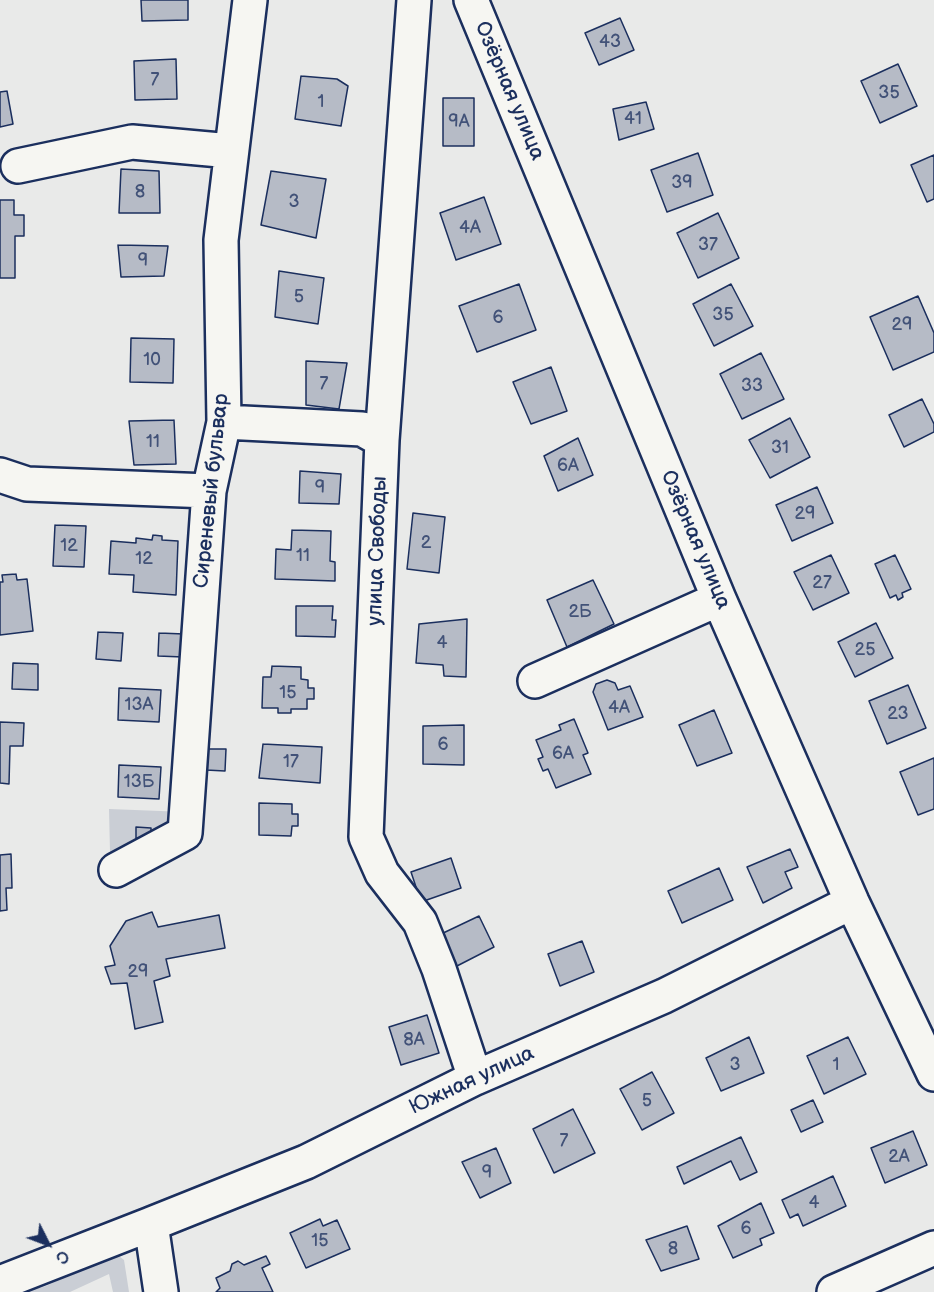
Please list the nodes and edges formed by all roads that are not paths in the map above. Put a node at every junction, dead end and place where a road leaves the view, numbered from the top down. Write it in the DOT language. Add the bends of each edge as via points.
graph roads {
  1 [pos="250,0"];
  2 [pos="414,0"];
  3 [pos="471,0"];
  4 [pos="231,151"];
  5 [pos="18,166"];
  6 [pos="224,422"];
  7 [pos="382,440"];
  8 [pos="0,475"];
  9 [pos="209,491"];
  10 [pos="720,598"];
  11 [pos="535,681"];
  12 [pos="116,870"];
  13 [pos="852,902"];
  14 [pos="934,1074"];
  15 [pos="475,1078"];
  16 [pos="152,1224"];
  17 [pos="934,1248"];
  18 [pos="0,1282"];
  19 [pos="161,1292"];
  20 [pos="834,1292"];
  1 -- 4 [label="street, Сиреневый бульвар"];
  2 -- 7 [label="street, улица Свободы"];
  3 -- 10 [label="street, Озёрная улица"];
  4 -- 5 [label="street" via="132,142"];
  4 -- 6 [label="street, Сиреневый бульвар" via="221,240"];
  6 -- 7 [label="street" via="362,429"];
  6 -- 9 [label="street, Сиреневый бульвар"];
  7 -- 15 [label="street, улица Свободы" via="366,837 382,873 420,922"];
  8 -- 9 [label="street" via="27,484"];
  9 -- 12 [label="street, Сиреневый бульвар" via="185,833"];
  10 -- 11 [label="street"];
  10 -- 13 [label="street, Озёрная улица"];
  13 -- 14 [label="street, Озёрная улица"];
  13 -- 15 [label="street, Южная улица" via="664,996"];
  15 -- 16 [label="street, Южная улица" via="306,1162"];
  16 -- 18 [label="street, Южная улица"];
  16 -- 19 [label="street"];
  17 -- 20 [label="street"];
}
